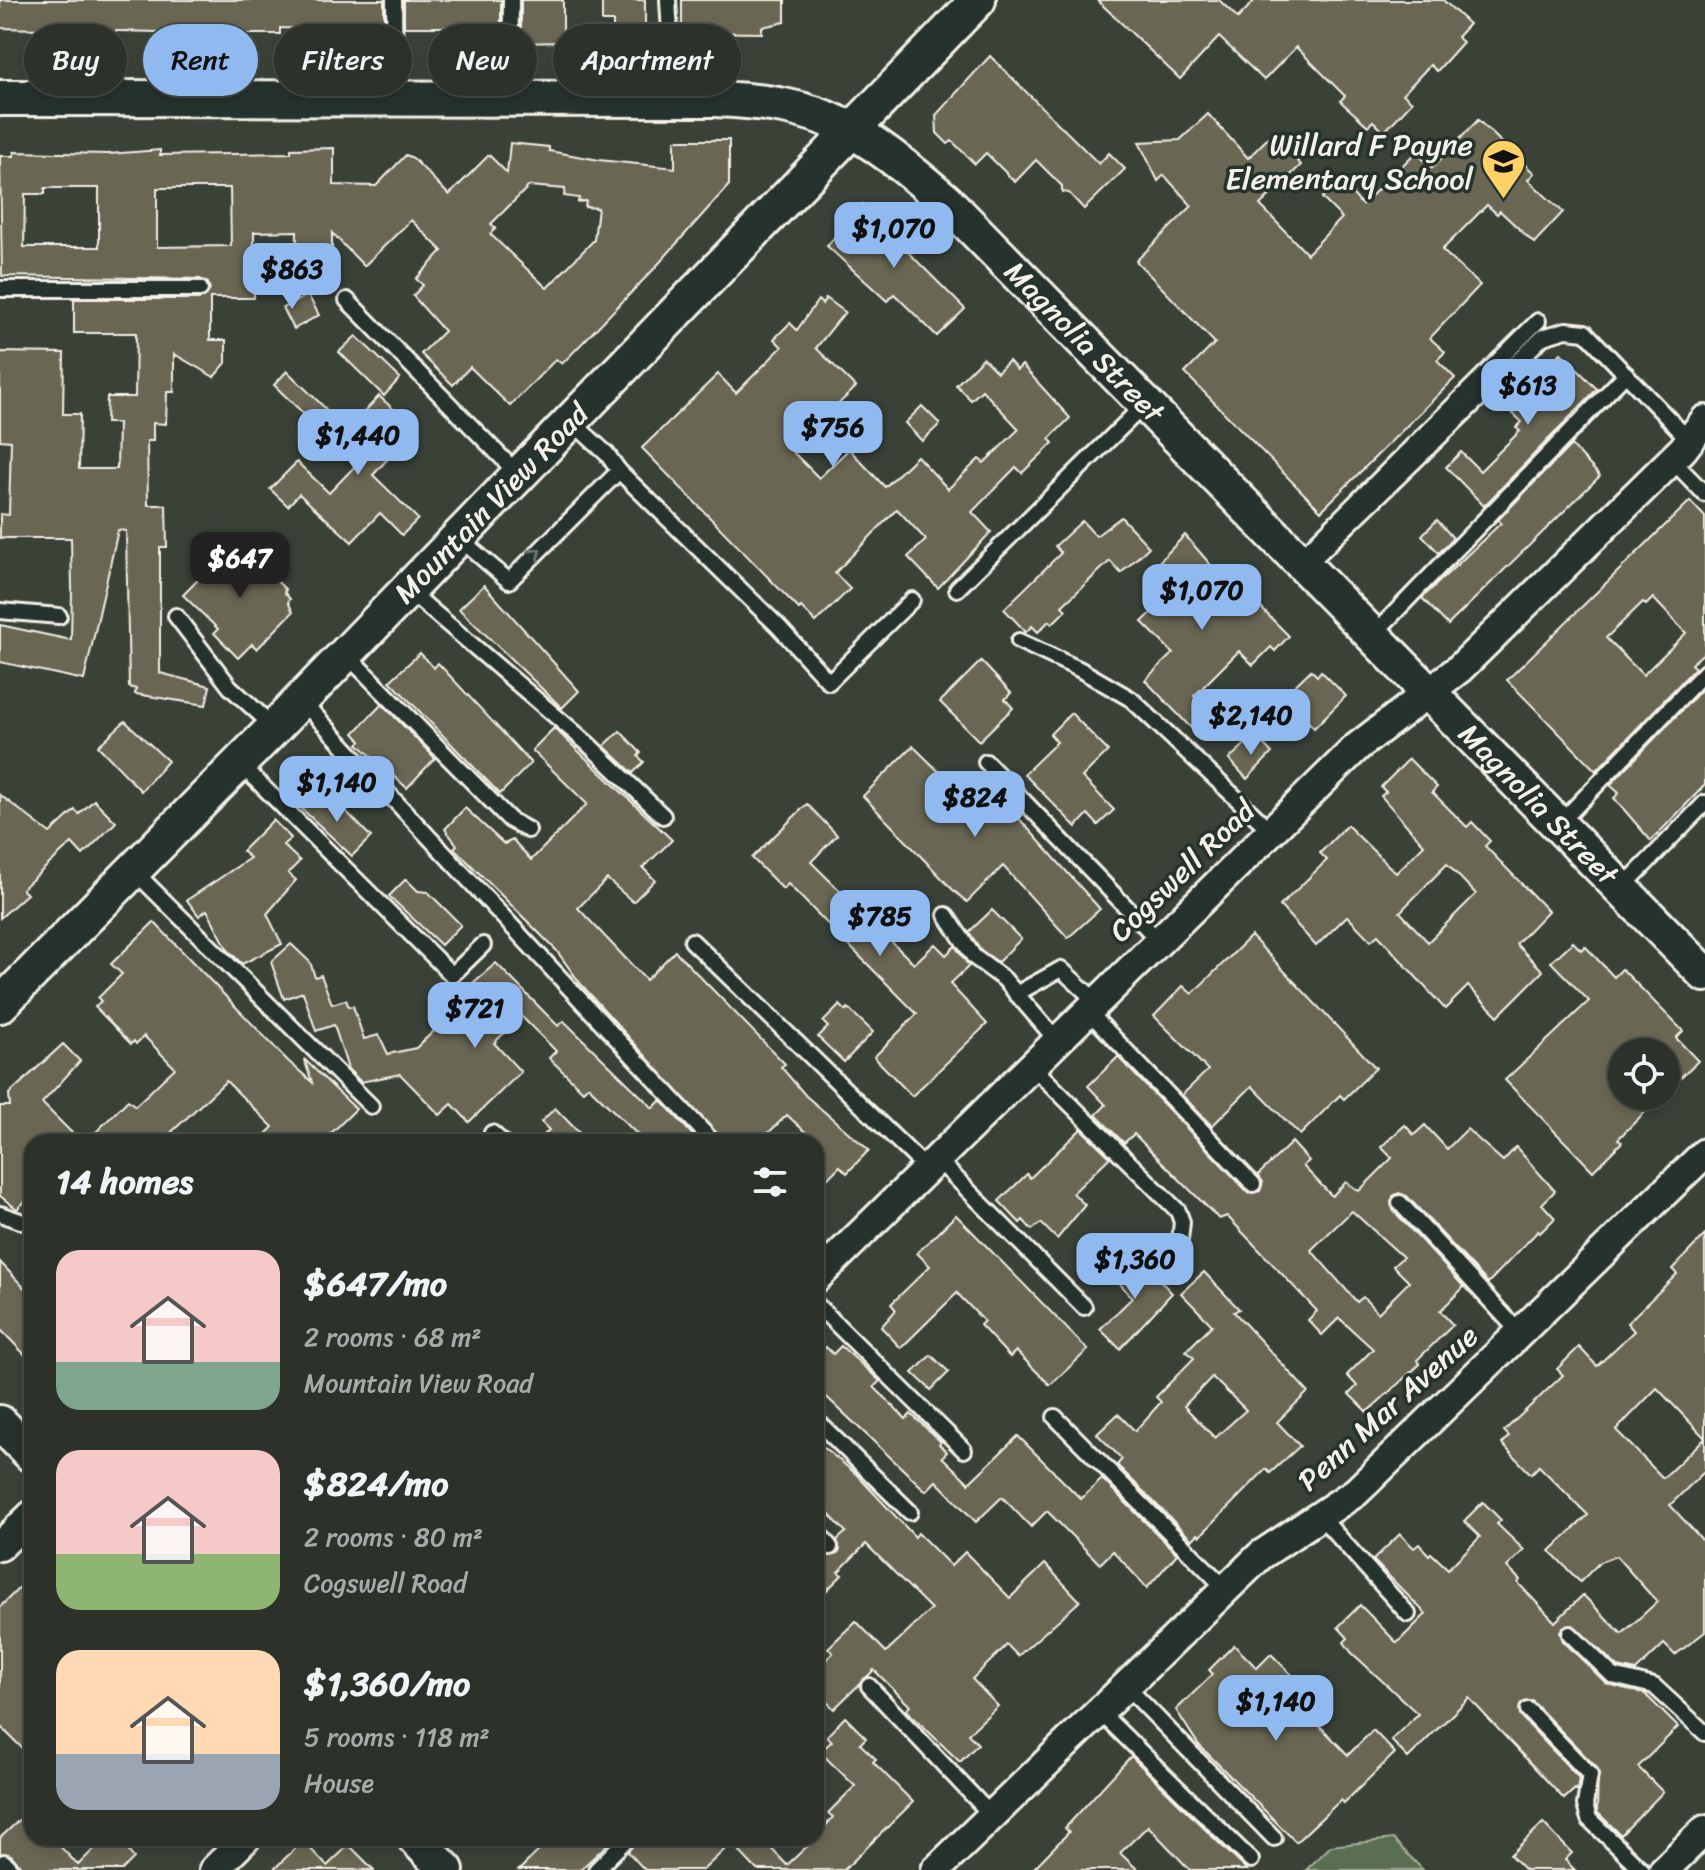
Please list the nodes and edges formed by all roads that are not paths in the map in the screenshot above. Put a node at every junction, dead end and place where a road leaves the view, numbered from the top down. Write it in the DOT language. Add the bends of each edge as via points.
graph roads {
  1 [pos="394,0"];
  2 [pos="511,0"];
  3 [pos="668,0"];
  4 [pos="978,0"];
  5 [pos="0,98"];
  6 [pos="674,99"];
  7 [pos="510,100"];
  8 [pos="395,101"];
  9 [pos="854,130"];
  10 [pos="0,289"];
  11 [pos="200,289"];
  12 [pos="347,300"];
  13 [pos="1538,321"];
  14 [pos="1626,374"];
  15 [pos="1146,403"];
  16 [pos="571,421"];
  17 [pos="1689,440"];
  18 [pos="619,471"];
  19 [pos="519,475"];
  20 [pos="1705,494"];
  21 [pos="458,537"];
  22 [pos="1303,562"];
  23 [pos="957,589"];
  24 [pos="408,590"];
  25 [pos="912,600"];
  26 [pos="0,611"];
  27 [pos="59,616"];
  28 [pos="176,616"];
  29 [pos="1374,634"];
  30 [pos="1019,641"];
  31 [pos="345,654"];
  32 [pos="1705,672"];
  33 [pos="1429,691"];
  34 [pos="301,700"];
  35 [pos="274,728"];
  36 [pos="986,762"];
  37 [pos="239,763"];
  38 [pos="1705,803"];
  39 [pos="663,816"];
  40 [pos="1559,824"];
  41 [pos="528,830"];
  42 [pos="1271,831"];
  43 [pos="133,870"];
  44 [pos="1621,888"];
  45 [pos="946,915"];
  46 [pos="692,941"];
  47 [pos="1159,941"];
  48 [pos="483,945"];
  49 [pos="1705,974"];
  50 [pos="1016,994"];
  51 [pos="0,1005"];
  52 [pos="1092,1007"];
  53 [pos="1057,1041"];
  54 [pos="1032,1066"];
  55 [pos="371,1106"];
  56 [pos="706,1134"];
  57 [pos="1705,1153"];
  58 [pos="932,1164"];
  59 [pos="1253,1184"];
  60 [pos="1400,1203"];
  61 [pos="0,1214"];
  62 [pos="24,1222"];
  63 [pos="1180,1240"];
  64 [pos="824,1261"];
  65 [pos="1084,1307"];
  66 [pos="824,1312"];
  67 [pos="1520,1333"];
  68 [pos="1055,1417"];
  69 [pos="0,1423"];
  70 [pos="824,1428"];
  71 [pos="24,1447"];
  72 [pos="964,1450"];
  73 [pos="910,1512"];
  74 [pos="1321,1517"];
  75 [pos="24,1523"];
  76 [pos="824,1540"];
  77 [pos="0,1546"];
  78 [pos="830,1547"];
  79 [pos="1226,1589"];
  80 [pos="1408,1614"];
  81 [pos="1570,1634"];
  82 [pos="869,1686"];
  83 [pos="1126,1686"];
  84 [pos="1528,1710"];
  85 [pos="1100,1712"];
  86 [pos="1705,1733"];
  87 [pos="992,1816"];
  88 [pos="1705,1830"];
  89 [pos="1274,1838"];
  90 [pos="238,1846"];
  91 [pos="427,1846"];
  92 [pos="620,1846"];
  93 [pos="1251,1860"];
  94 [pos="214,1870"];
  95 [pos="446,1870"];
  96 [pos="596,1870"];
  97 [pos="936,1870"];
  98 [pos="1642,1870"];
  99 [pos="1664,1870"];
  1 -- 8 [label="lane"];
  2 -- 7 [label="lane"];
  3 -- 6 [label="lane"];
  4 -- 9 [label="street, Mountain View Road"];
  5 -- 8 [label="street, Magnolia Street"];
  6 -- 7 [label="street, Magnolia Street"];
  6 -- 9 [label="street, Magnolia Street" via="795,106"];
  7 -- 8 [label="street, Magnolia Street"];
  9 -- 15 [label="street, Magnolia Street" via="945,200"];
  9 -- 16 [label="street, Mountain View Road"];
  10 -- 11 [label="lane"];
  12 -- 19 [label="lane"];
  13 -- 22 [label="lane"];
  14 -- 17 [label="lane"];
  14 -- 22 [label="lane" via="1585,332 1566,330 1543,337"];
  14 -- 29 [label="lane"];
  15 -- 22 [label="street, Magnolia Street"];
  15 -- 23 [label="lane"];
  16 -- 18 [label="lane"];
  16 -- 19 [label="street, Mountain View Road"];
  17 -- 20 [label="lane"];
  17 -- 33 [label="street, Cogswell Road" via="1459,669"];
  21 -- 18 [label="lane, one-way" via="509,581"];
  18 -- 25 [label="lane" via="829,682"];
  19 -- 21 [label="street, Mountain View Road"];
  21 -- 24 [label="street, Mountain View Road"];
  22 -- 29 [label="street, Magnolia Street"];
  24 -- 31 [label="street, Mountain View Road"];
  24 -- 39 [label="lane" via="587,743"];
  26 -- 27 [label="lane"];
  28 -- 35 [label="lane" via="230,687"];
  29 -- 33 [label="street, Magnolia Street"];
  30 -- 42 [label="lane" via="1131,699"];
  31 -- 34 [label="street, Mountain View Road"];
  31 -- 41 [label="lane" via="510,820"];
  32 -- 40 [label="lane"];
  33 -- 40 [label="street, Magnolia Street"];
  33 -- 42 [label="street, Cogswell Road" via="1357,747"];
  34 -- 35 [label="street, Mountain View Road"];
  34 -- 56 [label="lane"];
  35 -- 37 [label="street, Mountain View Road"];
  36 -- 47 [label="lane"];
  37 -- 43 [label="street, Mountain View Road"];
  37 -- 48 [label="lane" via="452,975"];
  38 -- 44 [label="lane"];
  40 -- 44 [label="street, Magnolia Street"];
  42 -- 47 [label="street, Cogswell Road"];
  43 -- 51 [label="street, Mountain View Road"];
  43 -- 55 [label="lane"];
  44 -- 49 [label="street, Magnolia Street"];
  45 -- 50 [label="lane" via="974,957"];
  46 -- 58 [label="lane"];
  47 -- 52 [label="street, Cogswell Road"];
  50 -- 52 [label="lane" via="1061,969"];
  50 -- 53 [label="lane"];
  52 -- 53 [label="street, Cogswell Road"];
  52 -- 59 [label="lane"];
  53 -- 54 [label="street, Cogswell Road"];
  54 -- 58 [label="street, Cogswell Road"];
  54 -- 63 [label="lane" via="1178,1211"];
  57 -- 67 [label="street, Penn Mar Avenue"];
  58 -- 64 [label="street, Cogswell Road"];
  58 -- 65 [label="lane"];
  60 -- 67 [label="lane"];
  61 -- 62 [label="lane"];
  66 -- 72 [label="lane"];
  67 -- 74 [label="street, Penn Mar Avenue" via="1356,1492"];
  68 -- 79 [label="lane"];
  69 -- 71 [label="street"];
  70 -- 73 [label="lane"];
  74 -- 79 [label="street, Penn Mar Avenue" via="1261,1555"];
  74 -- 80 [label="lane"];
  75 -- 77 [label="street"];
  76 -- 78 [label="lane"];
  79 -- 83 [label="street, Penn Mar Avenue"];
  81 -- 86 [label="lane" via="1613,1676 1654,1686"];
  82 -- 87 [label="lane"];
  83 -- 85 [label="street, Penn Mar Avenue"];
  83 -- 89 [label="lane"];
  84 -- 98 [label="lane" via="1590,1775 1585,1805 1589,1819"];
  85 -- 87 [label="street, Penn Mar Avenue"];
  85 -- 93 [label="lane"];
  87 -- 97 [label="street, Penn Mar Avenue"];
  88 -- 99 [label="street"];
  90 -- 94 [label="street"];
  91 -- 95 [label="street"];
  92 -- 96 [label="lane"];
}
